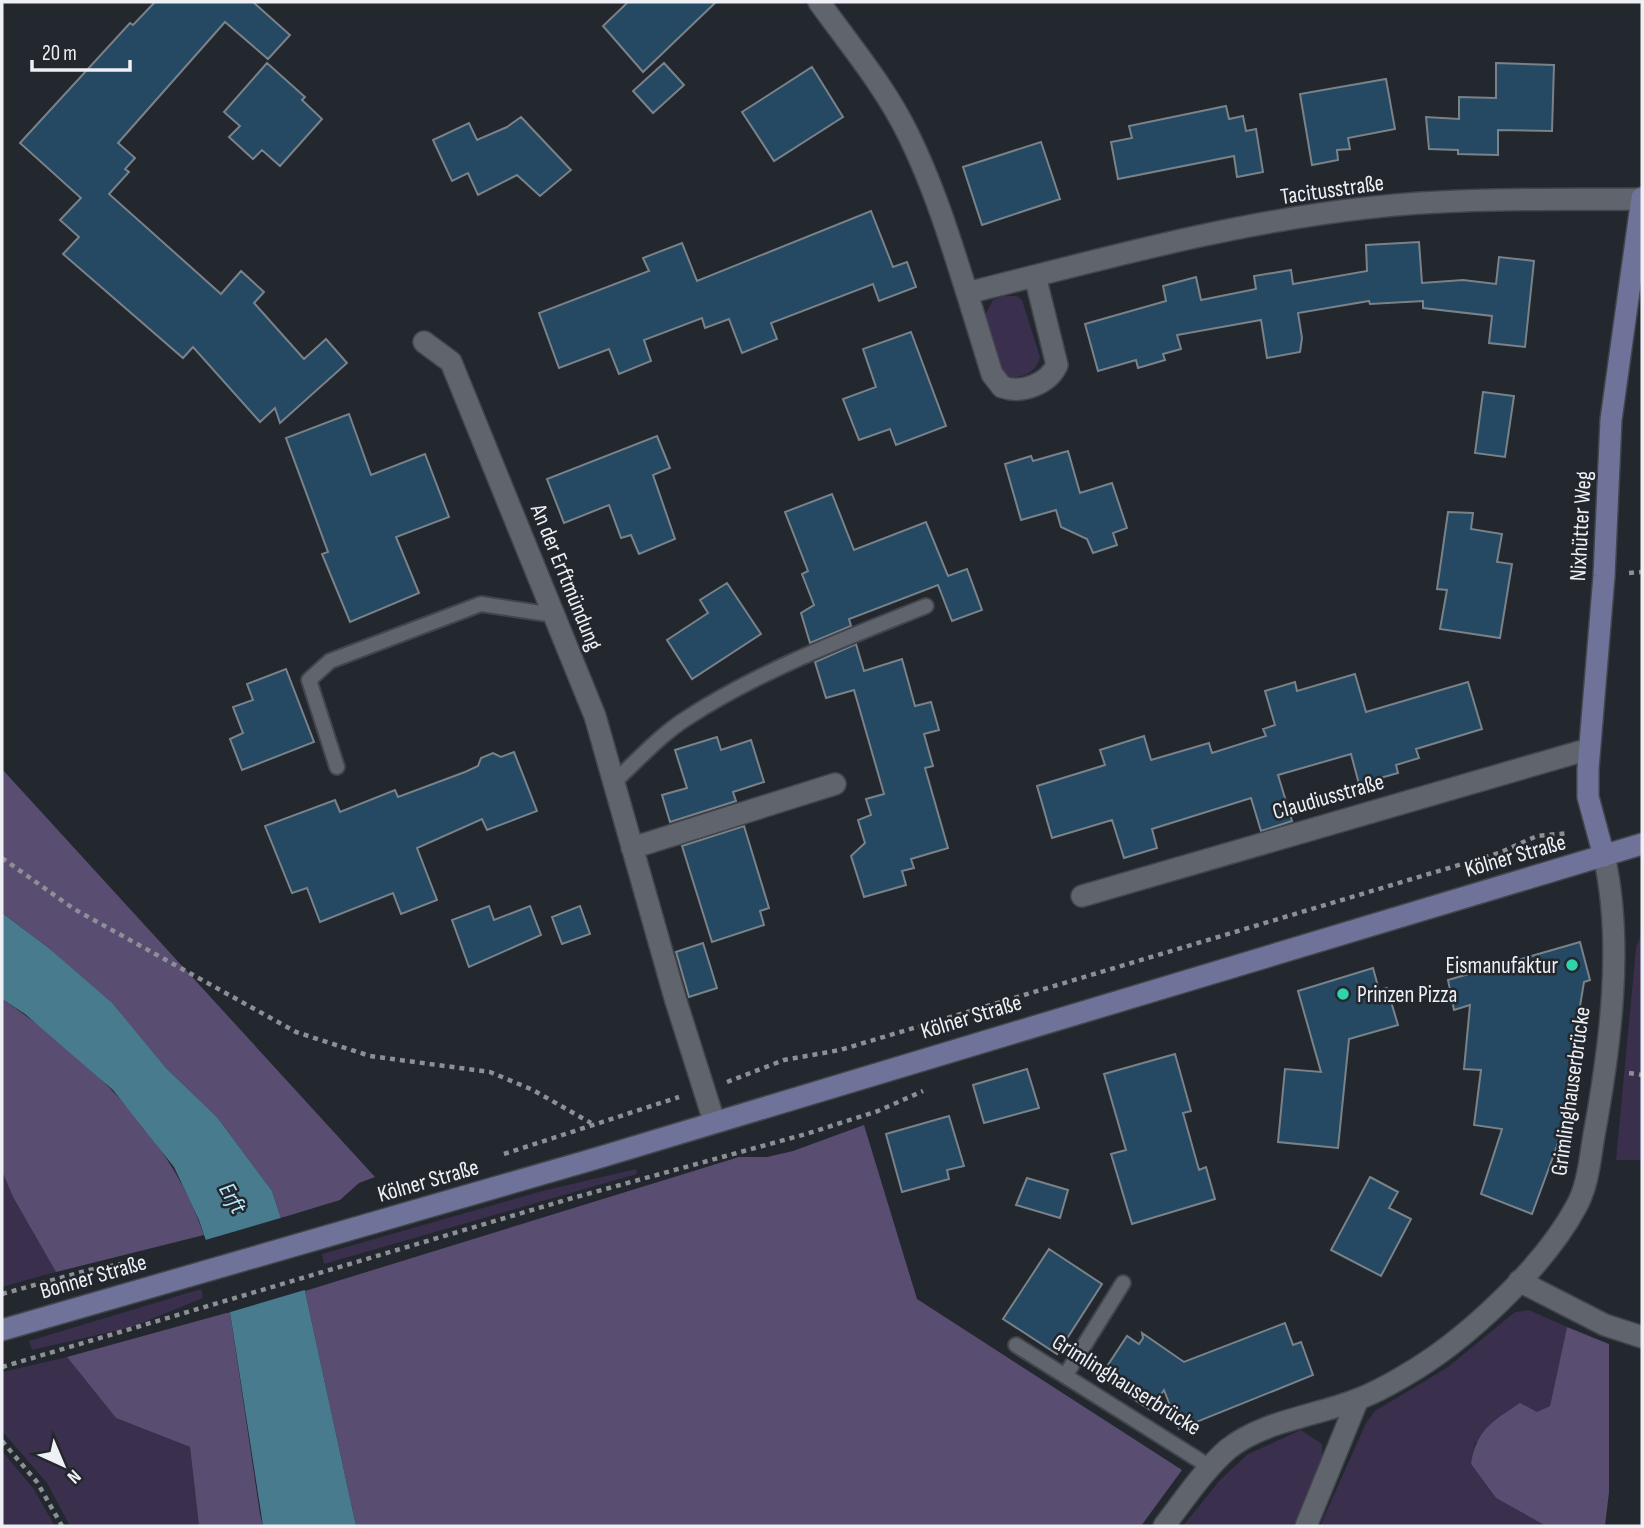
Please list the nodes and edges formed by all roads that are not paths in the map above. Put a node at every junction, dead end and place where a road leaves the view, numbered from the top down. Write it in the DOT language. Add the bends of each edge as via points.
graph roads {
  1 [pos="820,2"];
  2 [pos="1642,198"];
  3 [pos="1638,252"];
  4 [pos="1035,276"];
  5 [pos="967,293"];
  6 [pos="424,342"];
  7 [pos="926,607"];
  8 [pos="554,615"];
  9 [pos="1590,749"];
  10 [pos="337,767"];
  11 [pos="614,782"];
  12 [pos="835,784"];
  13 [pos="1642,844"];
  14 [pos="632,848"];
  15 [pos="1604,856"];
  16 [pos="1082,896"];
  17 [pos="714,1122"];
  18 [pos="198,1273"];
  19 [pos="1519,1281"];
  20 [pos="1123,1283"];
  21 [pos="2,1329"];
  22 [pos="1642,1337"];
  23 [pos="1016,1345"];
  24 [pos="1065,1376"];
  25 [pos="1358,1399"];
  26 [pos="1210,1467"];
  27 [pos="1164,1526"];
  28 [pos="1306,1526"];
  1 -- 5 [label="street" via="908,135 941,208"];
  2 -- 3 [label="main road, Nixhütter Weg"];
  2 -- 4 [label="street, Tacitusstraße" via="1367,208 1189,238"];
  3 -- 9 [label="main road, Nixhütter Weg" via="1611,420"];
  4 -- 5 [label="street, Tacitusstraße"];
  4 -- 5 [label="street" via="1057,365 1042,383 1016,390 1002,387 992,374"];
  6 -- 8 [label="street, An der Erftmündung" via="451,362"];
  7 -- 11 [label="lane" via="815,650 736,689 684,720"];
  8 -- 10 [label="lane" via="481,604 330,661 309,680"];
  8 -- 11 [label="street, An der Erftmündung" via="595,716"];
  9 -- 15 [label="main road, Nixhütter Weg" via="1588,797"];
  9 -- 16 [label="street, Claudiusstraße"];
  11 -- 14 [label="street, An der Erftmündung"];
  12 -- 14 [label="street"];
  13 -- 15 [label="main road, Kölner Straße"];
  14 -- 17 [label="street, An der Erftmündung"];
  15 -- 17 [label="main road, Kölner Straße"];
  15 -- 19 [label="street, Grimlinghauserbrücke" via="1613,894 1610,1018 1587,1177 1577,1205"];
  17 -- 18 [label="main road, Kölner Straße"];
  18 -- 21 [label="main road, Bonner Straße"];
  19 -- 22 [label="street" via="1605,1325"];
  19 -- 25 [label="street, Grimlinghauserbrücke" via="1442,1351"];
  20 -- 24 [label="lane"];
  23 -- 24 [label="lane, Grimlinghauserbrücke"];
  24 -- 26 [label="lane, Grimlinghauserbrücke"];
  25 -- 26 [label="street, Grimlinghauserbrücke" via="1255,1433"];
  25 -- 28 [label="street"];
  26 -- 27 [label="street, Grimlinghauserbrücke"];
}
